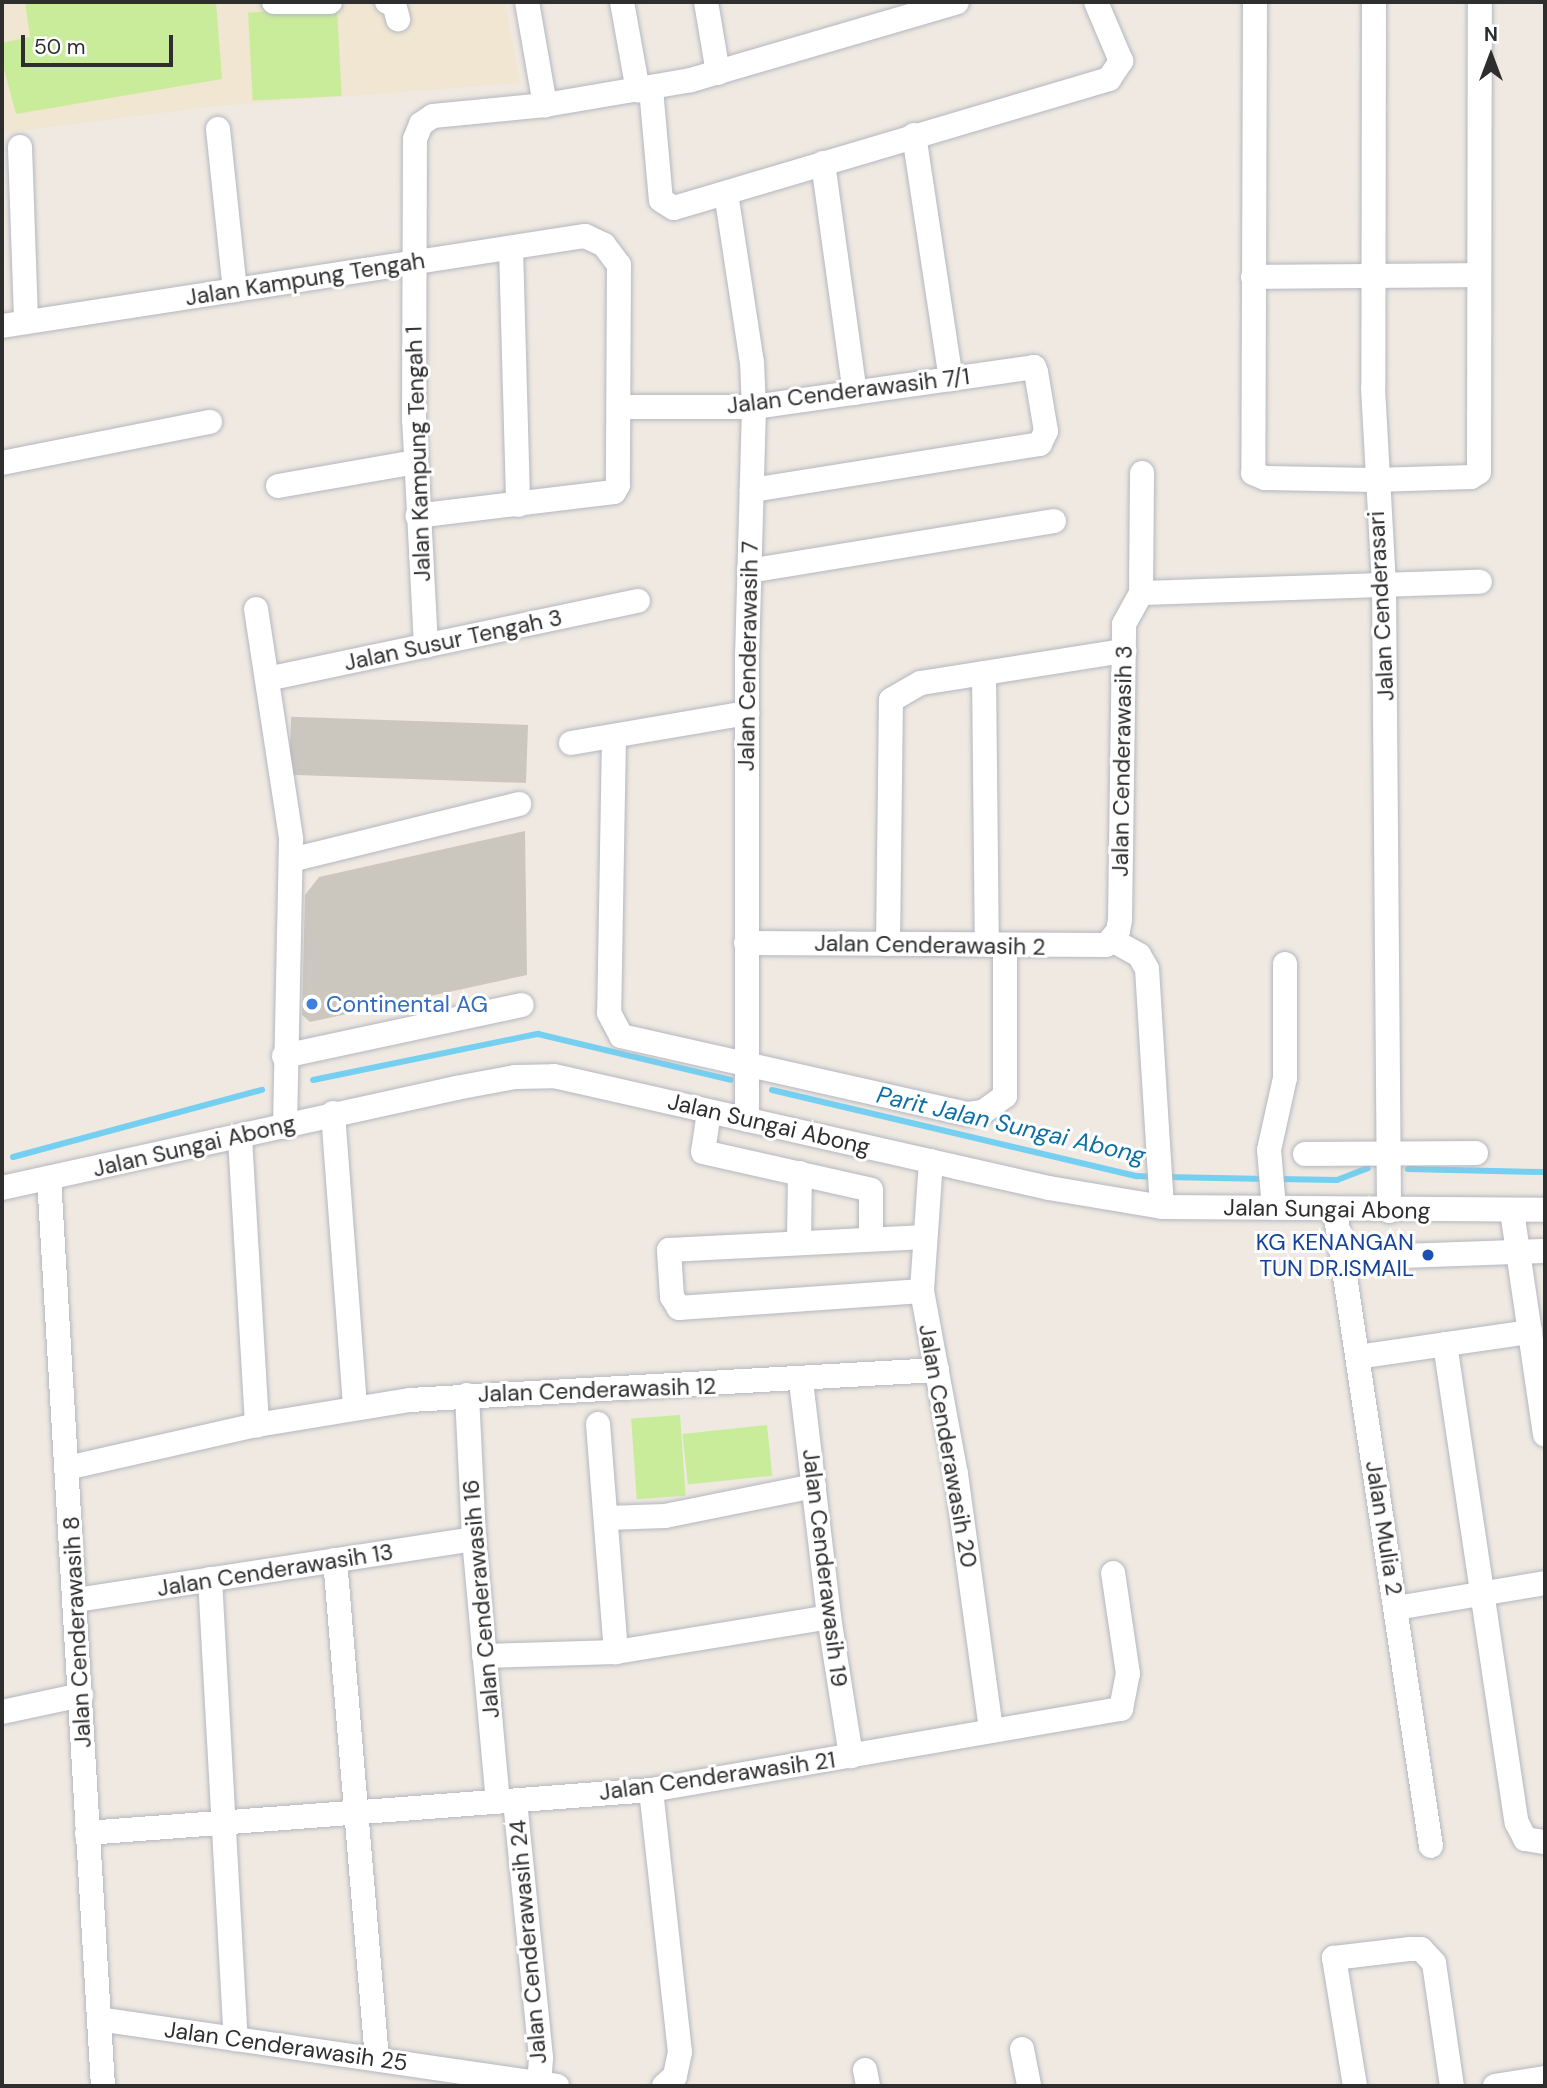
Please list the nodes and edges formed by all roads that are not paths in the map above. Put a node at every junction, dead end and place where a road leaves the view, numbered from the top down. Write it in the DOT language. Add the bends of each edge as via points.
graph roads {
  1 [pos="274,2"];
  2 [pos="330,2"];
  3 [pos="527,2"];
  4 [pos="622,2"];
  5 [pos="706,2"];
  6 [pos="957,2"];
  7 [pos="1096,2"];
  8 [pos="1255,2"];
  9 [pos="1374,2"];
  10 [pos="1480,2"];
  11 [pos="718,73"];
  12 [pos="644,90"];
  13 [pos="545,105"];
  14 [pos="218,129"];
  15 [pos="914,135"];
  16 [pos="20,147"];
  17 [pos="823,163"];
  18 [pos="726,193"];
  19 [pos="511,248"];
  20 [pos="414,263"];
  21 [pos="1479,275"];
  22 [pos="1253,277"];
  23 [pos="1373,277"];
  24 [pos="235,290"];
  25 [pos="14,324"];
  26 [pos="951,379"];
  27 [pos="855,393"];
  28 [pos="619,407"];
  29 [pos="754,407"];
  30 [pos="210,422"];
  31 [pos="415,462"];
  32 [pos="2,463"];
  33 [pos="1142,473"];
  34 [pos="1375,480"];
  35 [pos="278,486"];
  36 [pos="752,490"];
  37 [pos="519,505"];
  38 [pos="417,516"];
  39 [pos="1054,521"];
  40 [pos="749,571"];
  41 [pos="1480,582"];
  42 [pos="1384,584"];
  43 [pos="1145,591"];
  44 [pos="638,601"];
  45 [pos="256,609"];
  46 [pos="426,646"];
  47 [pos="1124,651"];
  48 [pos="984,673"];
  49 [pos="267,679"];
  50 [pos="747,713"];
  51 [pos="614,736"];
  52 [pos="571,743"];
  53 [pos="519,804"];
  54 [pos="291,860"];
  55 [pos="1112,940"];
  56 [pos="746,943"];
  57 [pos="888,944"];
  58 [pos="996,945"];
  59 [pos="1285,964"];
  60 [pos="522,1005"];
  61 [pos="284,1056"];
  62 [pos="747,1065"];
  63 [pos="709,1112"];
  64 [pos="333,1113"];
  65 [pos="747,1121"];
  66 [pos="285,1126"];
  67 [pos="240,1138"];
  68 [pos="1476,1153"];
  69 [pos="1305,1154"];
  70 [pos="1389,1154"];
  71 [pos="931,1161"];
  72 [pos="800,1173"];
  73 [pos="49,1178"];
  74 [pos="2,1188"];
  75 [pos="1162,1207"];
  76 [pos="1274,1208"];
  77 [pos="1335,1210"];
  78 [pos="1545,1210"];
  79 [pos="1389,1211"];
  80 [pos="1512,1211"];
  81 [pos="925,1237"];
  82 [pos="871,1238"];
  83 [pos="800,1242"];
  84 [pos="1545,1251"];
  85 [pos="1518,1252"];
  86 [pos="1343,1258"];
  87 [pos="922,1292"];
  88 [pos="1530,1332"];
  89 [pos="1445,1345"];
  90 [pos="1358,1357"];
  91 [pos="937,1370"];
  92 [pos="801,1381"];
  93 [pos="467,1395"];
  94 [pos="355,1408"];
  95 [pos="598,1424"];
  96 [pos="257,1425"];
  97 [pos="1545,1435"];
  98 [pos="67,1468"];
  99 [pos="814,1486"];
  100 [pos="607,1518"];
  101 [pos="474,1539"];
  102 [pos="335,1560"];
  103 [pos="1113,1573"];
  104 [pos="210,1579"];
  105 [pos="1545,1583"];
  106 [pos="1483,1593"];
  107 [pos="76,1600"];
  108 [pos="1396,1608"];
  109 [pos="829,1617"];
  110 [pos="616,1652"];
  111 [pos="484,1656"];
  112 [pos="81,1695"];
  113 [pos="2,1712"];
  114 [pos="991,1731"];
  115 [pos="851,1756"];
  116 [pos="651,1790"];
  117 [pos="506,1801"];
  118 [pos="355,1813"];
  119 [pos="222,1823"];
  120 [pos="87,1833"];
  121 [pos="1545,1842"];
  122 [pos="1431,1846"];
  123 [pos="99,2019"];
  124 [pos="236,2039"];
  125 [pos="1022,2049"];
  126 [pos="377,2059"];
  127 [pos="1545,2078"];
  128 [pos="548,2085"];
  129 [pos="103,2086"];
  130 [pos="664,2086"];
  131 [pos="1029,2086"];
  132 [pos="1355,2086"];
  133 [pos="1452,2086"];
  134 [pos="1495,2086"];
  1 -- 2 [label="street"];
  3 -- 13 [label="street"];
  4 -- 12 [label="street"];
  5 -- 11 [label="street"];
  6 -- 11 [label="street"];
  7 -- 15 [label="street" via="1121,61 1115,75"];
  8 -- 22 [label="street"];
  9 -- 23 [label="street, Jalan Cenderasari"];
  10 -- 21 [label="street"];
  11 -- 12 [label="street"];
  12 -- 13 [label="street"];
  12 -- 18 [label="street" via="664,206 674,208"];
  13 -- 20 [label="street, Jalan Kampung Tengah 1" via="433,117 421,124 415,139"];
  14 -- 24 [label="street"];
  15 -- 17 [label="street"];
  15 -- 26 [label="street"];
  16 -- 25 [label="street, Jalan Kampung Tengah"];
  17 -- 18 [label="street"];
  17 -- 27 [label="street"];
  18 -- 29 [label="street, Jalan Cenderawasih 7" via="752,362"];
  19 -- 20 [label="street, Jalan Kampung Tengah"];
  19 -- 28 [label="street, Jalan Kampung Tengah" via="584,236 604,245 619,265"];
  19 -- 37 [label="street"];
  20 -- 24 [label="street, Jalan Kampung Tengah"];
  20 -- 31 [label="street, Jalan Kampung Tengah 1"];
  21 -- 23 [label="street"];
  21 -- 34 [label="street" via="1479,472 1471,477"];
  22 -- 23 [label="street"];
  22 -- 34 [label="street" via="1253,473 1265,478"];
  23 -- 34 [label="street, Jalan Cenderasari"];
  24 -- 25 [label="street, Jalan Kampung Tengah"];
  26 -- 27 [label="street, Jalan Cenderawasih 7/1"];
  26 -- 36 [label="street, Jalan Cenderawasih 7/1" via="1034,367 1046,431 1040,444"];
  27 -- 29 [label="street, Jalan Cenderawasih 7/1"];
  28 -- 29 [label="street, Jalan Cenderawasih 7/1"];
  28 -- 37 [label="street" via="618,485 608,496"];
  29 -- 36 [label="street, Jalan Cenderawasih 7"];
  30 -- 32 [label="street"];
  31 -- 35 [label="street"];
  31 -- 38 [label="street, Jalan Kampung Tengah 1"];
  33 -- 43 [label="street"];
  34 -- 42 [label="street, Jalan Cenderasari"];
  36 -- 40 [label="street, Jalan Cenderawasih 7"];
  37 -- 38 [label="street"];
  38 -- 46 [label="street, Jalan Kampung Tengah 1"];
  39 -- 40 [label="street"];
  40 -- 50 [label="street, Jalan Cenderawasih 7"];
  41 -- 42 [label="street"];
  42 -- 43 [label="street"];
  42 -- 70 [label="street, Jalan Cenderasari"];
  43 -- 47 [label="street, Jalan Cenderawasih 3" via="1124,624"];
  44 -- 46 [label="street, Jalan Susur Tengah 3"];
  45 -- 49 [label="street"];
  46 -- 49 [label="street, Jalan Susur Tengah 3"];
  47 -- 48 [label="street"];
  47 -- 55 [label="street, Jalan Cenderawasih 3" via="1120,920"];
  48 -- 57 [label="street" via="921,683 891,700"];
  48 -- 58 [label="street"];
  49 -- 54 [label="street"];
  50 -- 51 [label="street"];
  50 -- 56 [label="street, Jalan Cenderawasih 7"];
  51 -- 52 [label="street"];
  51 -- 62 [label="street" via="609,1013 613,1027 633,1041"];
  53 -- 54 [label="street"];
  54 -- 61 [label="street"];
  55 -- 58 [label="street, Jalan Cenderawasih 2" via="1096,947"];
  55 -- 75 [label="street" via="1139,956 1147,969"];
  56 -- 57 [label="street, Jalan Cenderawasih 2"];
  56 -- 62 [label="street, Jalan Cenderawasih 7"];
  57 -- 58 [label="street, Jalan Cenderawasih 2"];
  58 -- 62 [label="street" via="1005,1096 983,1112 968,1114"];
  59 -- 76 [label="street" via="1285,1078 1270,1172"];
  60 -- 61 [label="street"];
  61 -- 66 [label="street"];
  62 -- 65 [label="street, Jalan Cenderawasih 7"];
  63 -- 64 [label="street, Jalan Sungai Abong" via="554,1076 515,1077"];
  63 -- 65 [label="street, Jalan Sungai Abong"];
  63 -- 72 [label="street" via="703,1152"];
  64 -- 66 [label="street, Jalan Sungai Abong"];
  64 -- 94 [label="street"];
  65 -- 71 [label="street, Jalan Sungai Abong"];
  66 -- 67 [label="street, Jalan Sungai Abong"];
  67 -- 73 [label="street, Jalan Sungai Abong"];
  67 -- 96 [label="street"];
  68 -- 70 [label="street"];
  69 -- 70 [label="street"];
  70 -- 79 [label="street, Jalan Cenderasari"];
  71 -- 75 [label="street, Jalan Sungai Abong"];
  71 -- 81 [label="street, Jalan Cenderawasih 20"];
  72 -- 82 [label="street" via="871,1189"];
  72 -- 83 [label="street"];
  73 -- 74 [label="street, Jalan Sungai Abong"];
  73 -- 98 [label="street, Jalan Cenderawasih 8"];
  75 -- 76 [label="street, Jalan Sungai Abong"];
  76 -- 77 [label="street, Jalan Sungai Abong"];
  77 -- 79 [label="street, Jalan Sungai Abong"];
  77 -- 86 [label="street, Jalan Mulia 2"];
  78 -- 80 [label="street, Jalan Sungai Abong"];
  79 -- 80 [label="street, Jalan Sungai Abong"];
  80 -- 85 [label="street"];
  81 -- 82 [label="street"];
  81 -- 87 [label="street, Jalan Cenderawasih 20"];
  82 -- 83 [label="street"];
  83 -- 87 [label="street" via="669,1250 674,1303 679,1308"];
  84 -- 85 [label="street"];
  85 -- 86 [label="street"];
  85 -- 88 [label="street"];
  86 -- 90 [label="street, Jalan Mulia 2"];
  87 -- 91 [label="street, Jalan Cenderawasih 20"];
  88 -- 89 [label="street"];
  88 -- 97 [label="street"];
  89 -- 90 [label="street"];
  89 -- 106 [label="street"];
  90 -- 108 [label="street, Jalan Mulia 2"];
  91 -- 92 [label="street, Jalan Cenderawasih 12"];
  91 -- 114 [label="street, Jalan Cenderawasih 20"];
  92 -- 93 [label="street, Jalan Cenderawasih 12"];
  92 -- 99 [label="street, Jalan Cenderawasih 19"];
  93 -- 94 [label="street, Jalan Cenderawasih 12"];
  93 -- 101 [label="street, Jalan Cenderawasih 16"];
  94 -- 96 [label="street, Jalan Cenderawasih 12"];
  95 -- 100 [label="street"];
  96 -- 98 [label="street, Jalan Cenderawasih 12"];
  98 -- 107 [label="street, Jalan Cenderawasih 8"];
  99 -- 100 [label="street" via="665,1516"];
  99 -- 109 [label="street, Jalan Cenderawasih 19"];
  100 -- 110 [label="street"];
  101 -- 102 [label="street, Jalan Cenderawasih 13"];
  101 -- 111 [label="street, Jalan Cenderawasih 16"];
  102 -- 104 [label="street, Jalan Cenderawasih 13"];
  102 -- 118 [label="street"];
  103 -- 114 [label="street, Jalan Cenderawasih 21" via="1128,1674 1121,1709"];
  104 -- 107 [label="street, Jalan Cenderawasih 13"];
  104 -- 119 [label="street"];
  105 -- 106 [label="street"];
  106 -- 108 [label="street"];
  106 -- 121 [label="street" via="1520,1832 1524,1839"];
  107 -- 112 [label="street, Jalan Cenderawasih 8"];
  108 -- 122 [label="street, Jalan Mulia 2"];
  109 -- 110 [label="street"];
  109 -- 115 [label="street, Jalan Cenderawasih 19"];
  110 -- 111 [label="street"];
  111 -- 117 [label="street, Jalan Cenderawasih 16"];
  112 -- 113 [label="street"];
  112 -- 120 [label="street, Jalan Cenderawasih 8"];
  114 -- 115 [label="street, Jalan Cenderawasih 21"];
  115 -- 116 [label="street, Jalan Cenderawasih 21"];
  116 -- 117 [label="street, Jalan Cenderawasih 21"];
  116 -- 130 [label="street" via="680,2052 675,2076"];
  117 -- 118 [label="street, Jalan Cenderawasih 21"];
  117 -- 128 [label="street, Jalan Cenderawasih 24"];
  118 -- 119 [label="street, Jalan Cenderawasih 21"];
  118 -- 126 [label="street"];
  119 -- 120 [label="street, Jalan Cenderawasih 21"];
  119 -- 124 [label="street"];
  120 -- 123 [label="street, Jalan Cenderawasih 8"];
  123 -- 124 [label="street, Jalan Cenderawasih 25"];
  123 -- 129 [label="street, Jalan Cenderawasih 8"];
  124 -- 126 [label="street, Jalan Cenderawasih 25"];
  125 -- 131 [label="street"];
  126 -- 128 [label="street, Jalan Cenderawasih 25"];
  127 -- 134 [label="street"];
  132 -- 133 [label="street" via="1334,1958 1410,1949 1429,1954"];
}
